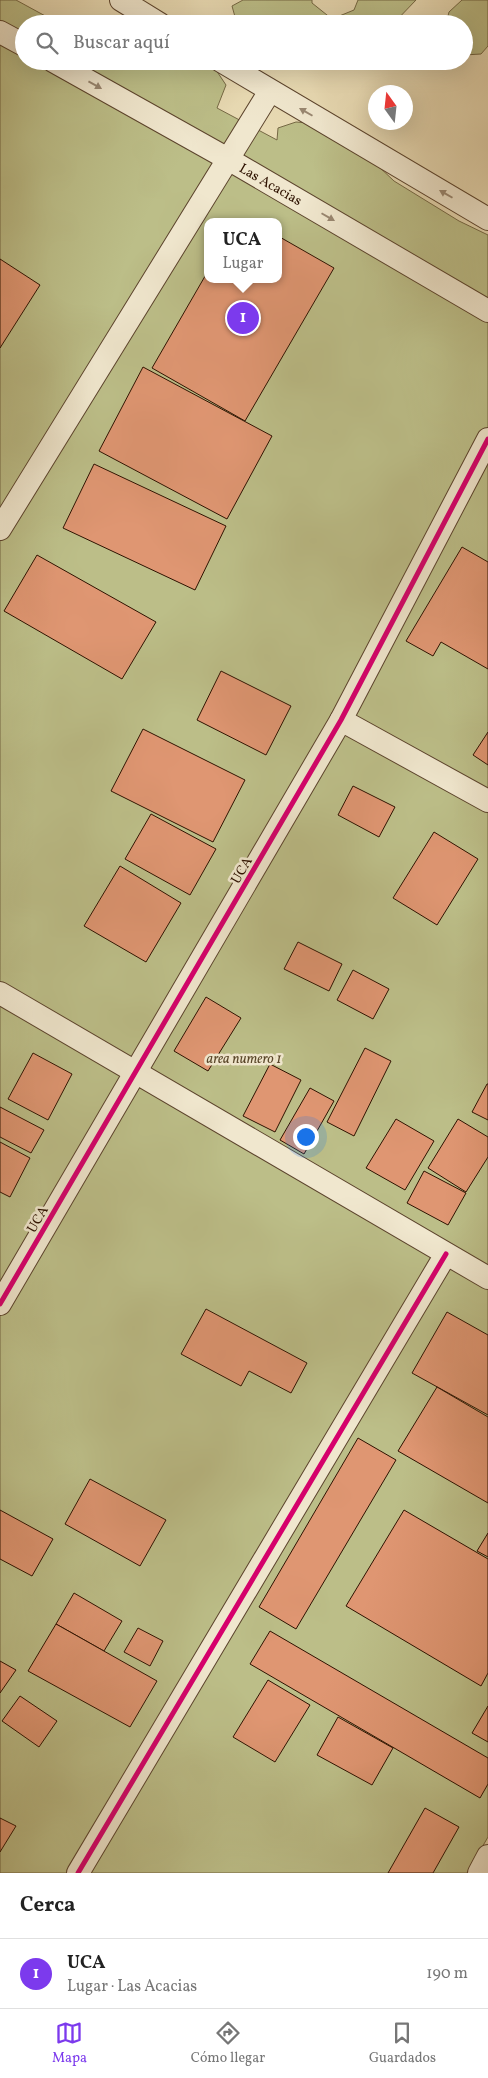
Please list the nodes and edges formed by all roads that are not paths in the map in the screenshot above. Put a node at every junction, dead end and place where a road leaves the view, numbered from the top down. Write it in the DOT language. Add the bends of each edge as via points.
graph roads {
  1 [pos="121,0"];
  2 [pos="145,15"];
  3 [pos="0,32"];
  4 [pos="15,40"];
  5 [pos="68,70"];
  6 [pos="236,70"];
  7 [pos="270,91"];
  8 [pos="228,159"];
  9 [pos="488,219"];
  10 [pos="488,310"];
  11 [pos="488,438"];
  12 [pos="0,529"];
  13 [pos="341,720"];
  14 [pos="488,800"];
  15 [pos="0,994"];
  16 [pos="136,1072"];
  17 [pos="446,1254"];
  18 [pos="488,1278"];
  19 [pos="0,1304"];
  20 [pos="488,1856"];
  21 [pos="78,1873"];
  22 [pos="479,1873"];
  1 -- 2 [label="street"];
  3 -- 4 [label="street"];
  5 -- 8 [label="street, Las Acacias, one-way"];
  6 -- 7 [label="street"];
  7 -- 8 [label="street"];
  9 -- 7 [label="street, one-way"];
  8 -- 10 [label="street, Las Acacias, one-way"];
  8 -- 12 [label="street"];
  11 -- 13 [label="street, UCA"];
  13 -- 14 [label="street"];
  13 -- 16 [label="street, UCA"];
  15 -- 16 [label="street"];
  16 -- 17 [label="street"];
  16 -- 19 [label="street, UCA"];
  17 -- 18 [label="street"];
  17 -- 21 [label="street"];
  20 -- 22 [label="street"];
}
